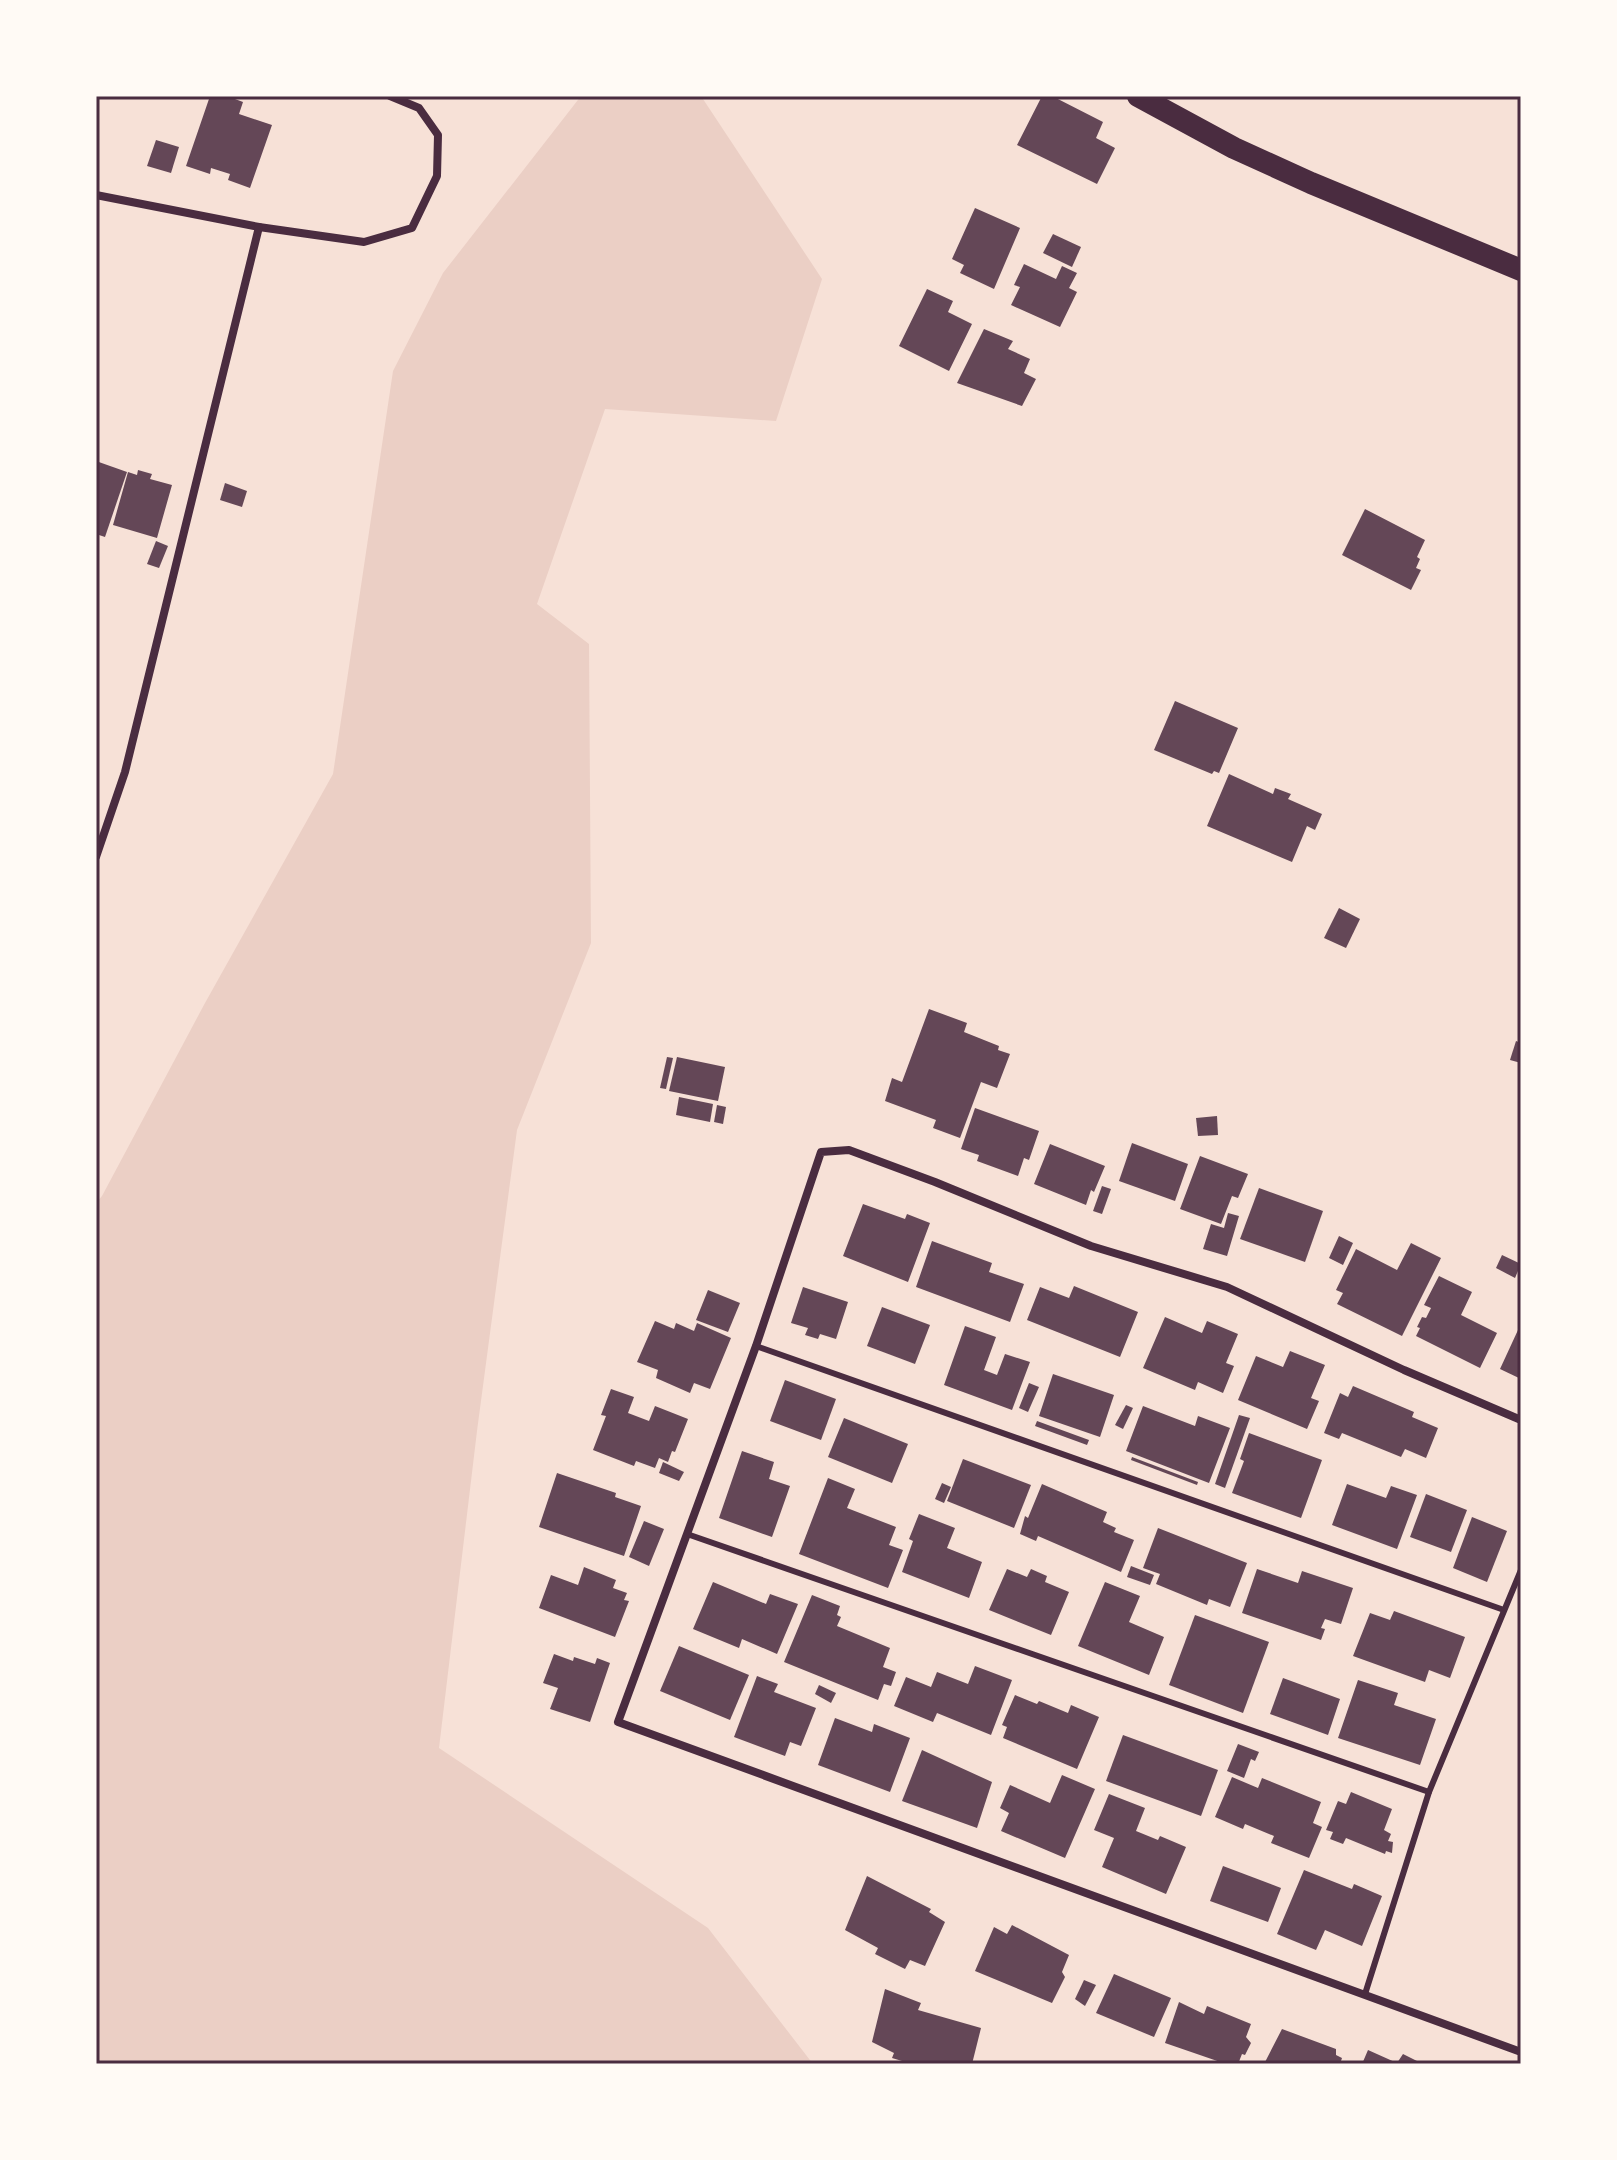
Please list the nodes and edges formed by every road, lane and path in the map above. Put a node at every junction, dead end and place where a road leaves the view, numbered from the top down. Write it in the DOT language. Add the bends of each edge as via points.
graph roads {
  1 [pos="390,96"];
  2 [pos="1138,96"];
  3 [pos="96,195"];
  4 [pos="259,227"];
  5 [pos="1521,270"];
  6 [pos="96,857"];
  7 [pos="756,1346"];
  8 [pos="1521,1420"];
  9 [pos="687,1534"];
  10 [pos="1521,1570"];
  11 [pos="1504,1610"];
  12 [pos="1429,1792"];
  13 [pos="1365,1994"];
  14 [pos="1521,2052"];
  1 -- 4 [label="street" via="419,108 438,135 437,176 412,228 364,242"];
  2 -- 5 [label="highway" via="1311,183"];
  3 -- 4 [label="street"];
  4 -- 6 [label="street" via="125,772"];
  7 -- 8 [label="street" via="821,1152 849,1150 1091,1246 1227,1287"];
  7 -- 9 [label="street"];
  7 -- 11 [label="lane"];
  9 -- 12 [label="lane"];
  9 -- 13 [label="street" via="618,1722"];
  10 -- 11 [label="lane"];
  11 -- 12 [label="lane"];
  12 -- 13 [label="lane"];
  13 -- 14 [label="street"];
}
